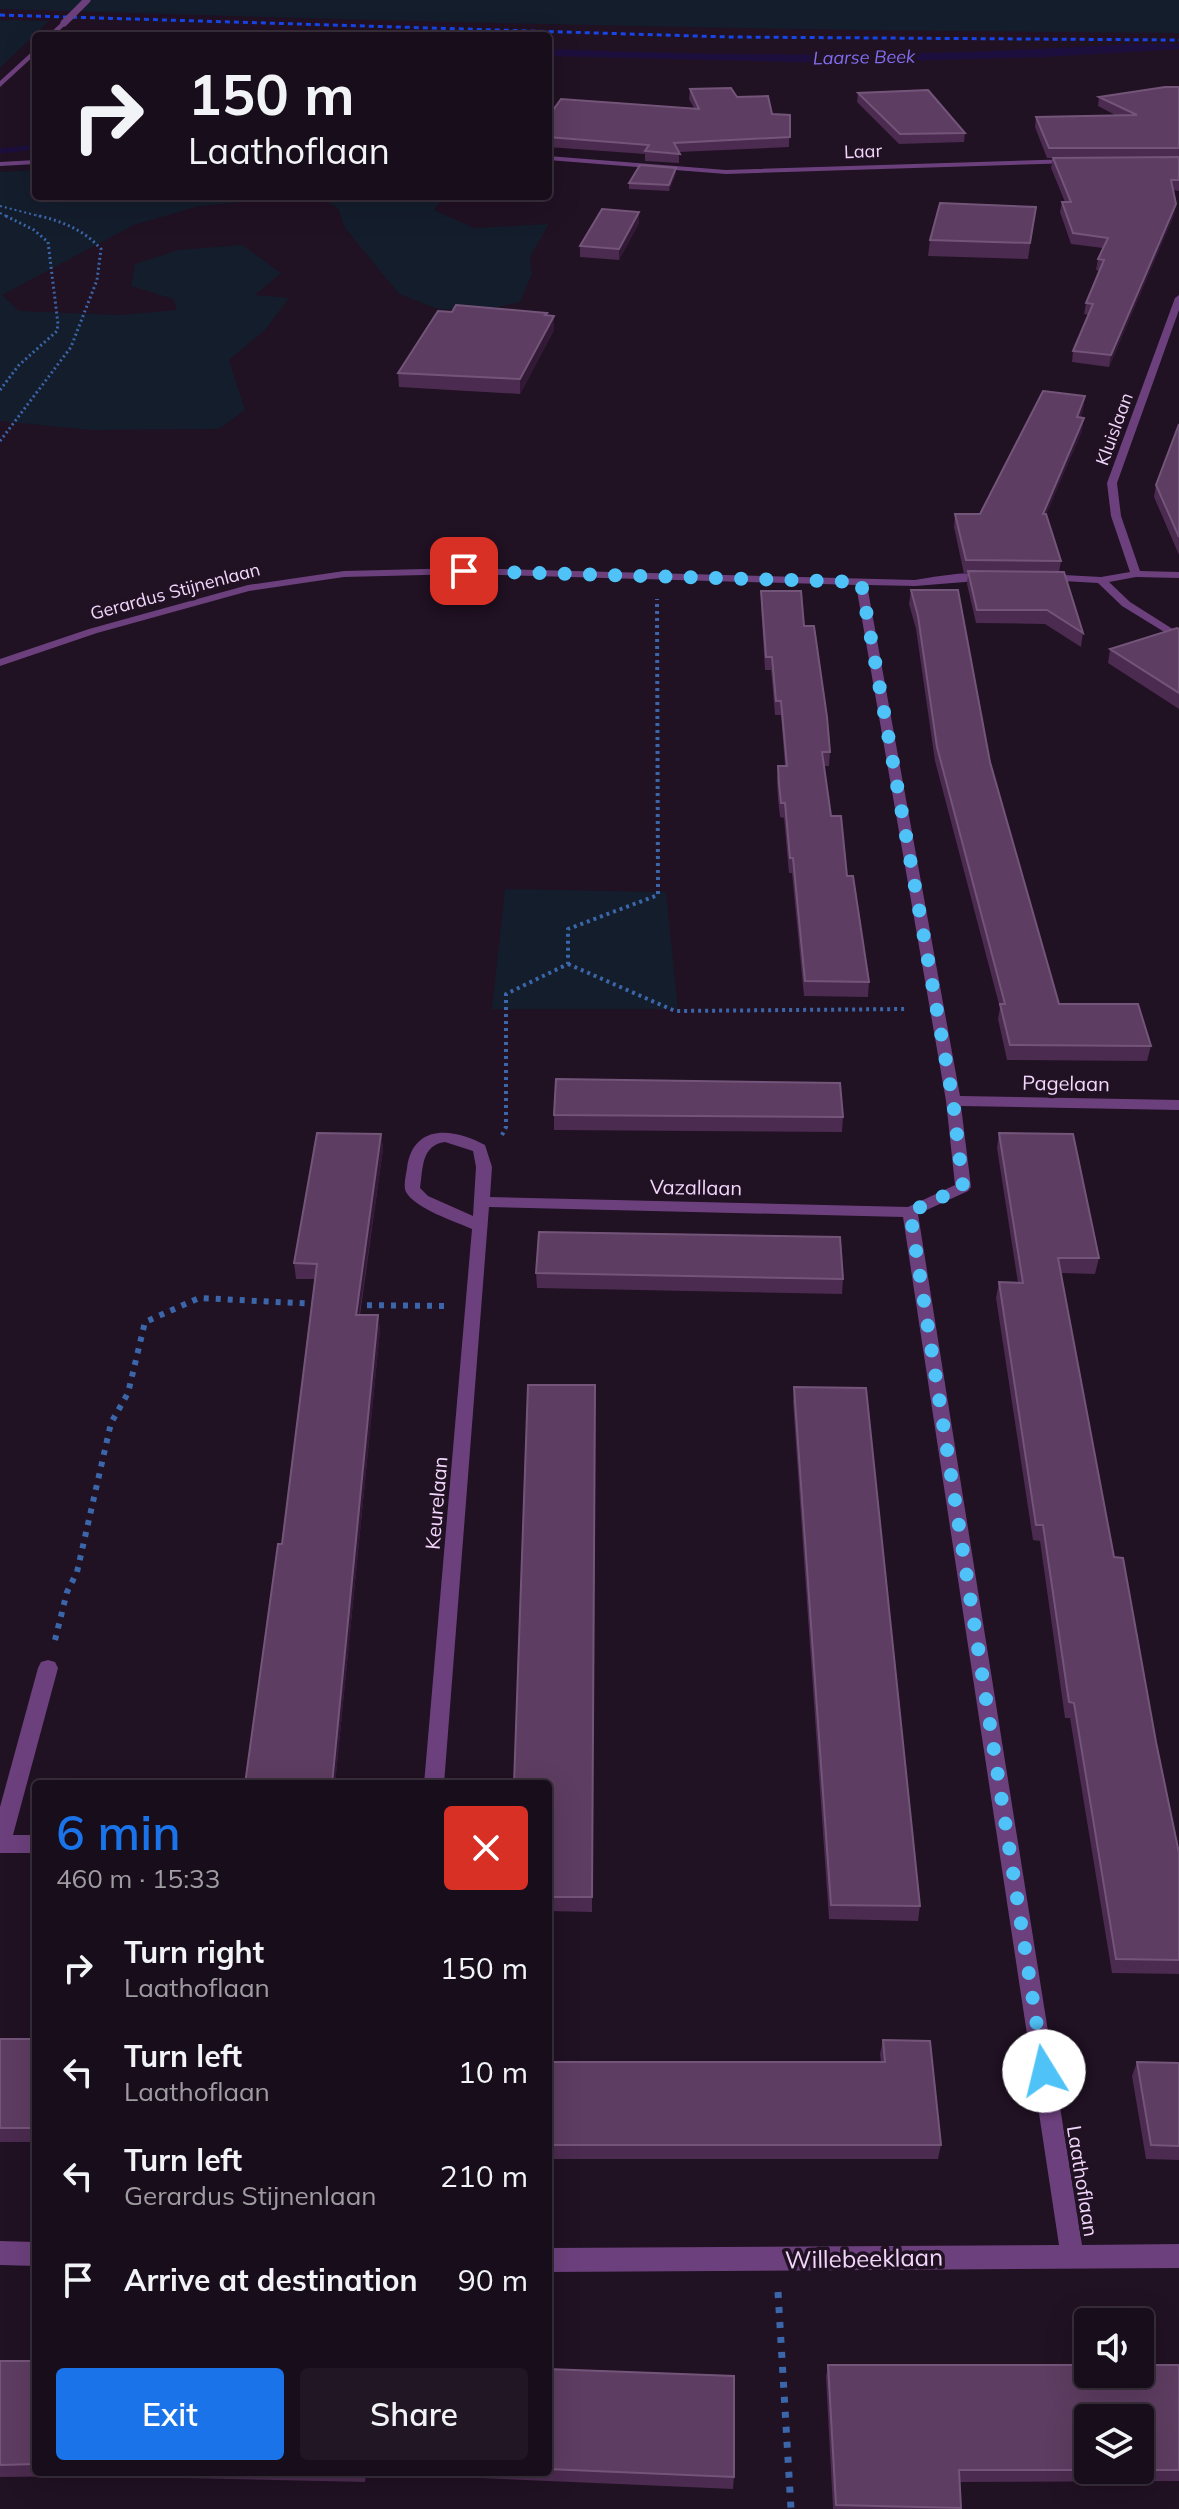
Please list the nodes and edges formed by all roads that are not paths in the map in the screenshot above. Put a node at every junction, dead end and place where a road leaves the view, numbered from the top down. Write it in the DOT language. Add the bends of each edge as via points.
graph roads {
  1 [pos="87,0"];
  2 [pos="54,32"];
  3 [pos="32,54"];
  4 [pos="0,85"];
  5 [pos="552,158"];
  6 [pos="1080,161"];
  7 [pos="32,162"];
  8 [pos="0,164"];
  9 [pos="1179,298"];
  10 [pos="1136,574"];
  11 [pos="1179,575"];
  12 [pos="1001,577"];
  13 [pos="1032,577"];
  14 [pos="1101,580"];
  15 [pos="861,582"];
  16 [pos="1179,638"];
  17 [pos="0,663"];
  18 [pos="953,1101"];
  19 [pos="1179,1105"];
  20 [pos="481,1202"];
  21 [pos="910,1212"];
  22 [pos="480,1226"];
  23 [pos="48,1668"];
  24 [pos="434,1780"];
  25 [pos="0,1844"];
  26 [pos="32,1844"];
  27 [pos="0,2253"];
  28 [pos="32,2254"];
  29 [pos="1072,2255"];
  30 [pos="1179,2256"];
  31 [pos="552,2260"];
  1 -- 2 [label="street, bridge"];
  3 -- 4 [label="street"];
  5 -- 6 [label="street, Laar" via="726,172"];
  7 -- 8 [label="street"];
  9 -- 10 [label="street, Kluislaan" via="1112,483 1116,516"];
  10 -- 11 [label="street"];
  10 -- 14 [label="street"];
  12 -- 15 [label="street, Gerardus Stijnenlaan"];
  13 -- 14 [label="street"];
  14 -- 16 [label="street" via="1126,604"];
  15 -- 17 [label="street, Gerardus Stijnenlaan" via="464,571 344,574 248,588"];
  15 -- 18 [label="street"];
  18 -- 19 [label="street, Pagelaan"];
  18 -- 21 [label="street" via="963,1187"];
  20 -- 21 [label="street, Vazallaan"];
  20 -- 22 [label="street, Keurelaan"];
  20 -- 22 [label="street, Keurelaan" via="480,1148 463,1138 444,1136 417,1152 412,1189 422,1200"];
  21 -- 29 [label="street, Laathoflaan"];
  22 -- 24 [label="street, Keurelaan"];
  23 -- 25 [label="street"];
  25 -- 26 [label="street"];
  27 -- 28 [label="street"];
  29 -- 30 [label="street, Willebeeklaan"];
  29 -- 31 [label="street, Willebeeklaan"];
}
